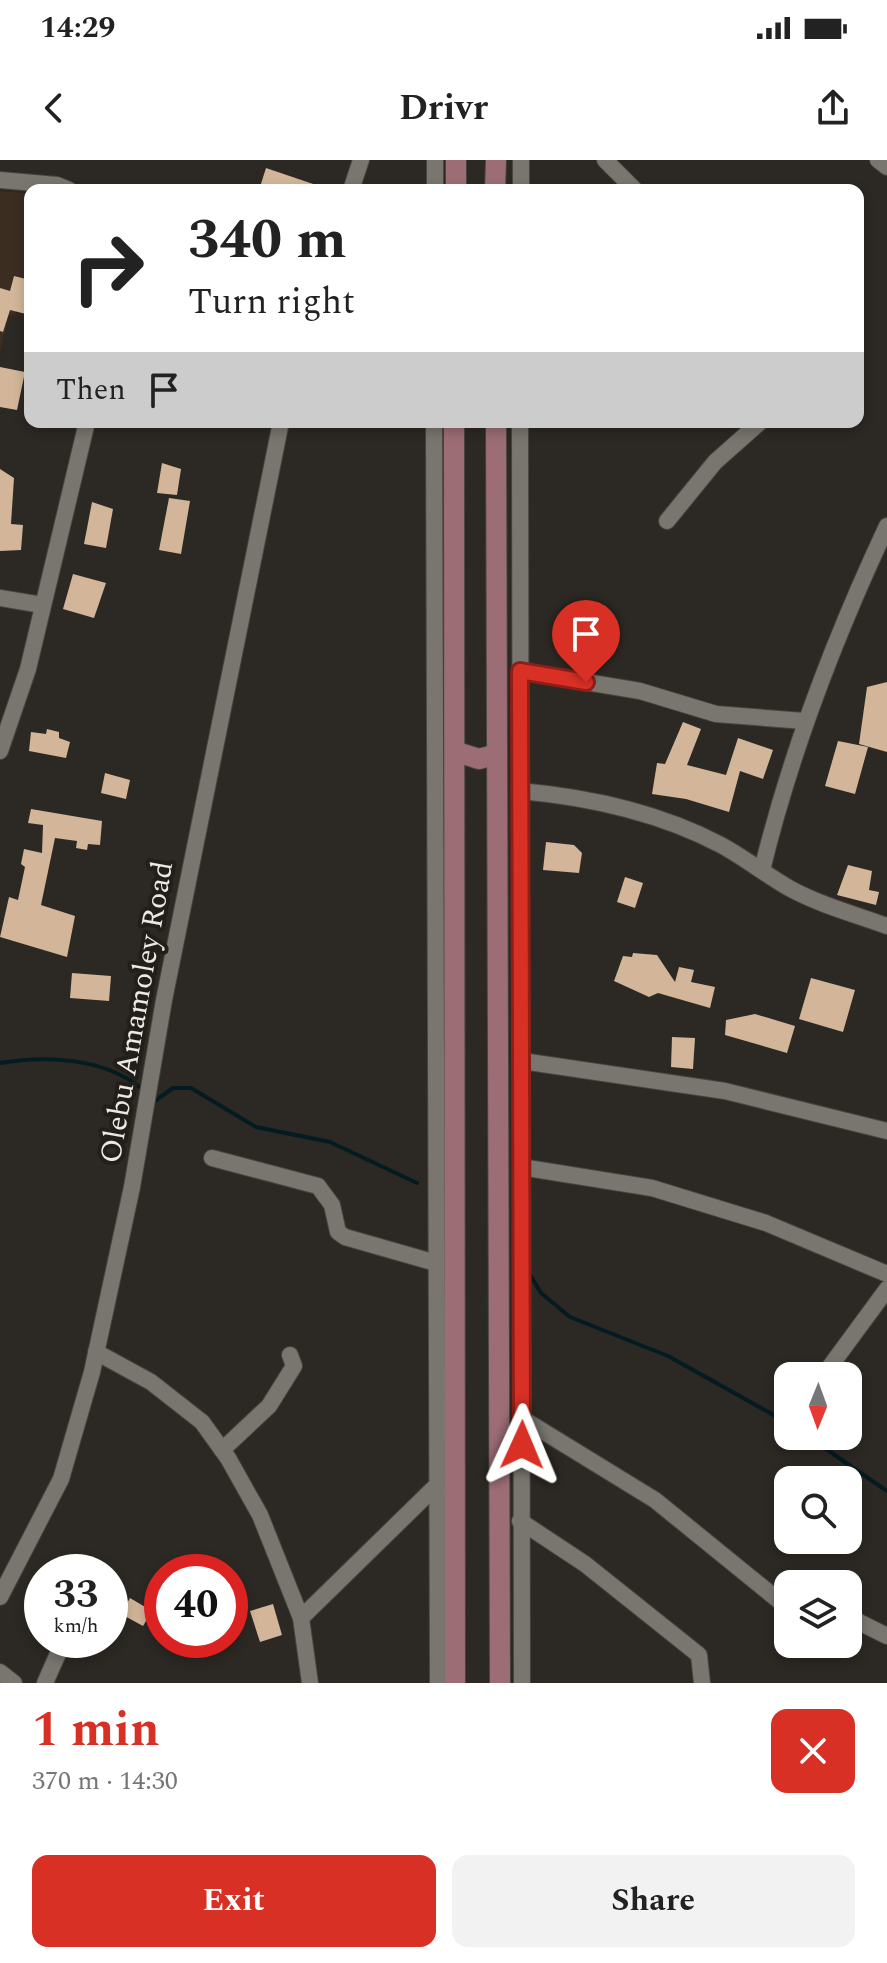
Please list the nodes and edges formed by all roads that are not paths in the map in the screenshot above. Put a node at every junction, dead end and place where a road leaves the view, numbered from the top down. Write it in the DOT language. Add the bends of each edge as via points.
graph roads {
  1 [pos="361,160"];
  2 [pos="435,160"];
  3 [pos="456,160"];
  4 [pos="496,160"];
  5 [pos="521,160"];
  6 [pos="878,160"];
  7 [pos="616,164"];
  8 [pos="887,167"];
  9 [pos="0,180"];
  10 [pos="46,184"];
  11 [pos="353,184"];
  12 [pos="435,184"];
  13 [pos="456,184"];
  14 [pos="495,184"];
  15 [pos="521,184"];
  16 [pos="631,184"];
  17 [pos="86,428"];
  18 [pos="280,428"];
  19 [pos="434,428"];
  20 [pos="454,428"];
  21 [pos="496,428"];
  22 [pos="520,428"];
  23 [pos="753,428"];
  24 [pos="667,521"];
  25 [pos="887,526"];
  26 [pos="0,598"];
  27 [pos="42,605"];
  28 [pos="520,671"];
  29 [pos="804,721"];
  30 [pos="0,751"];
  31 [pos="457,752"];
  32 [pos="497,754"];
  33 [pos="520,791"];
  34 [pos="762,870"];
  35 [pos="887,926"];
  36 [pos="522,1061"];
  37 [pos="887,1131"];
  38 [pos="212,1158"];
  39 [pos="521,1167"];
  40 [pos="436,1263"];
  41 [pos="887,1274"];
  42 [pos="887,1289"];
  43 [pos="96,1352"];
  44 [pos="290,1355"];
  45 [pos="833,1362"];
  46 [pos="523,1419"];
  47 [pos="222,1450"];
  48 [pos="437,1485"];
  49 [pos="520,1521"];
  50 [pos="0,1597"];
  51 [pos="774,1597"];
  52 [pos="301,1618"];
  53 [pos="862,1624"];
  54 [pos="887,1636"];
  55 [pos="56,1658"];
  56 [pos="0,1672"];
  57 [pos="14,1683"];
  58 [pos="45,1683"];
  59 [pos="310,1683"];
  60 [pos="438,1683"];
  61 [pos="455,1683"];
  62 [pos="500,1683"];
  63 [pos="522,1683"];
  64 [pos="702,1683"];
  1 -- 11 [label="street"];
  2 -- 12 [label="street"];
  3 -- 13 [label="main road"];
  4 -- 14 [label="main road"];
  5 -- 15 [label="street"];
  6 -- 8 [label="street"];
  7 -- 16 [label="street"];
  9 -- 10 [label="street"];
  17 -- 27 [label="street"];
  18 -- 43 [label="street, Olebu Amamoley Road"];
  19 -- 40 [label="street"];
  20 -- 31 [label="main road"];
  21 -- 32 [label="main road"];
  22 -- 28 [label="street"];
  23 -- 24 [label="street" via="715,462"];
  25 -- 29 [label="street"];
  26 -- 27 [label="street"];
  27 -- 30 [label="street" via="28,669"];
  28 -- 29 [label="street" via="640,691 716,714"];
  28 -- 33 [label="street"];
  29 -- 34 [label="street"];
  31 -- 32 [label="main road" via="479,759"];
  31 -- 61 [label="main road"];
  32 -- 62 [label="main road"];
  33 -- 34 [label="street" via="620,807 709,840"];
  33 -- 36 [label="street"];
  34 -- 35 [label="street" via="814,900"];
  36 -- 37 [label="street" via="725,1091"];
  36 -- 39 [label="street"];
  38 -- 40 [label="street" via="312,1183 327,1195 338,1232 345,1237"];
  39 -- 41 [label="street" via="652,1188 766,1223"];
  39 -- 46 [label="street"];
  40 -- 48 [label="street"];
  42 -- 45 [label="street"];
  43 -- 47 [label="street" via="151,1382 202,1422"];
  43 -- 50 [label="street, Olebu Amamoley Road" via="61,1479"];
  44 -- 47 [label="street" via="294,1366 285,1385"];
  46 -- 49 [label="street"];
  46 -- 51 [label="street" via="655,1500"];
  47 -- 52 [label="street" via="260,1515"];
  48 -- 52 [label="street"];
  48 -- 60 [label="street"];
  49 -- 63 [label="street"];
  49 -- 64 [label="street" via="585,1564 699,1655"];
  52 -- 59 [label="street"];
  53 -- 54 [label="street"];
  55 -- 58 [label="street"];
  56 -- 57 [label="street"];
}
